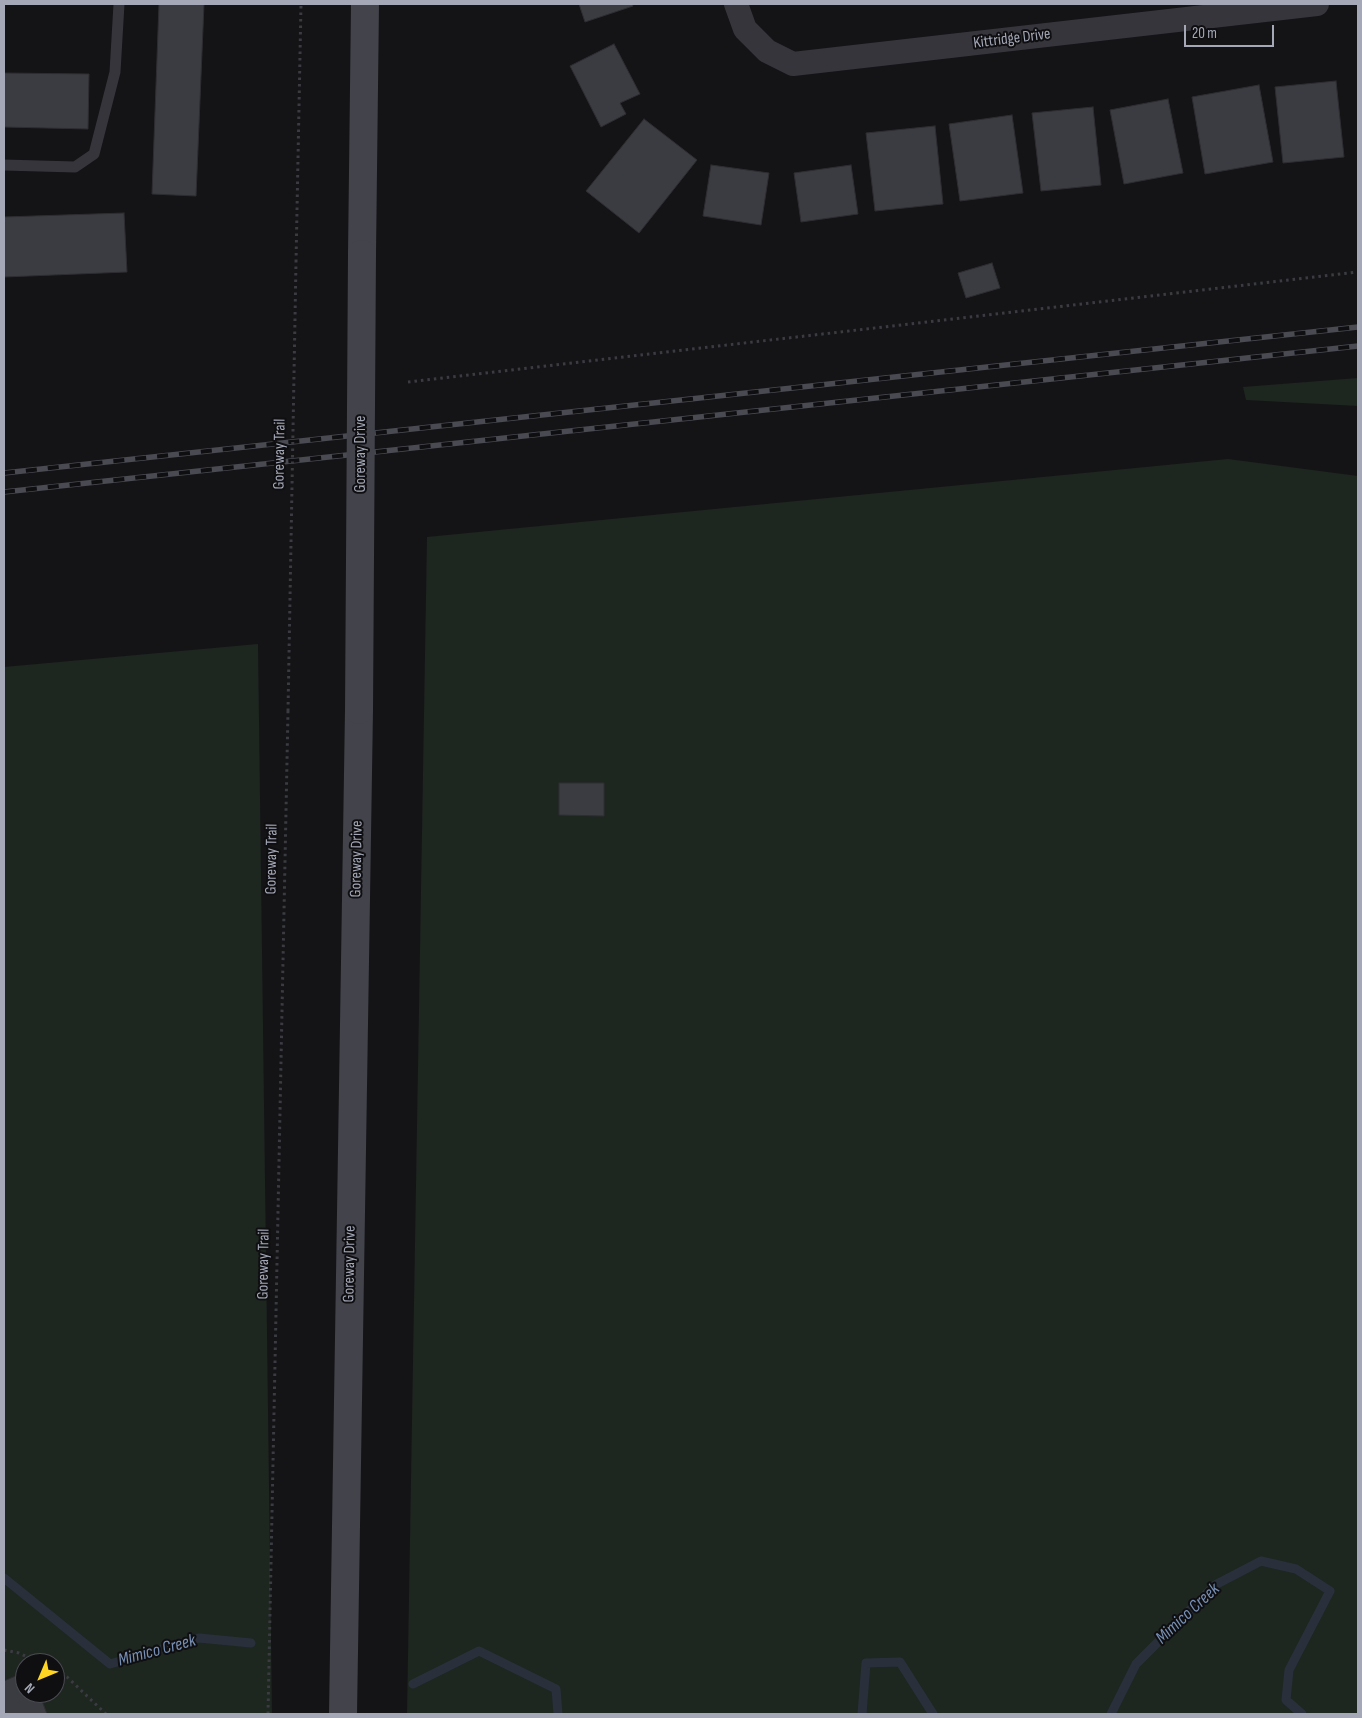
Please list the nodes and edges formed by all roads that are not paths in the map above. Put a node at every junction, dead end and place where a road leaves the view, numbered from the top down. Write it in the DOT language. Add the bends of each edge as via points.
graph roads {
  1 [pos="119,4"];
  2 [pos="366,4"];
  3 [pos="736,4"];
  4 [pos="1317,4"];
  5 [pos="4,165"];
  6 [pos="343,1714"];
  1 -- 5 [label="lane" via="115,72 94,154 75,167"];
  2 -- 6 [label="main road, Goreway Drive, bridge"];
  3 -- 4 [label="street, Kittridge Drive" via="745,29 768,51 793,64"];
}
